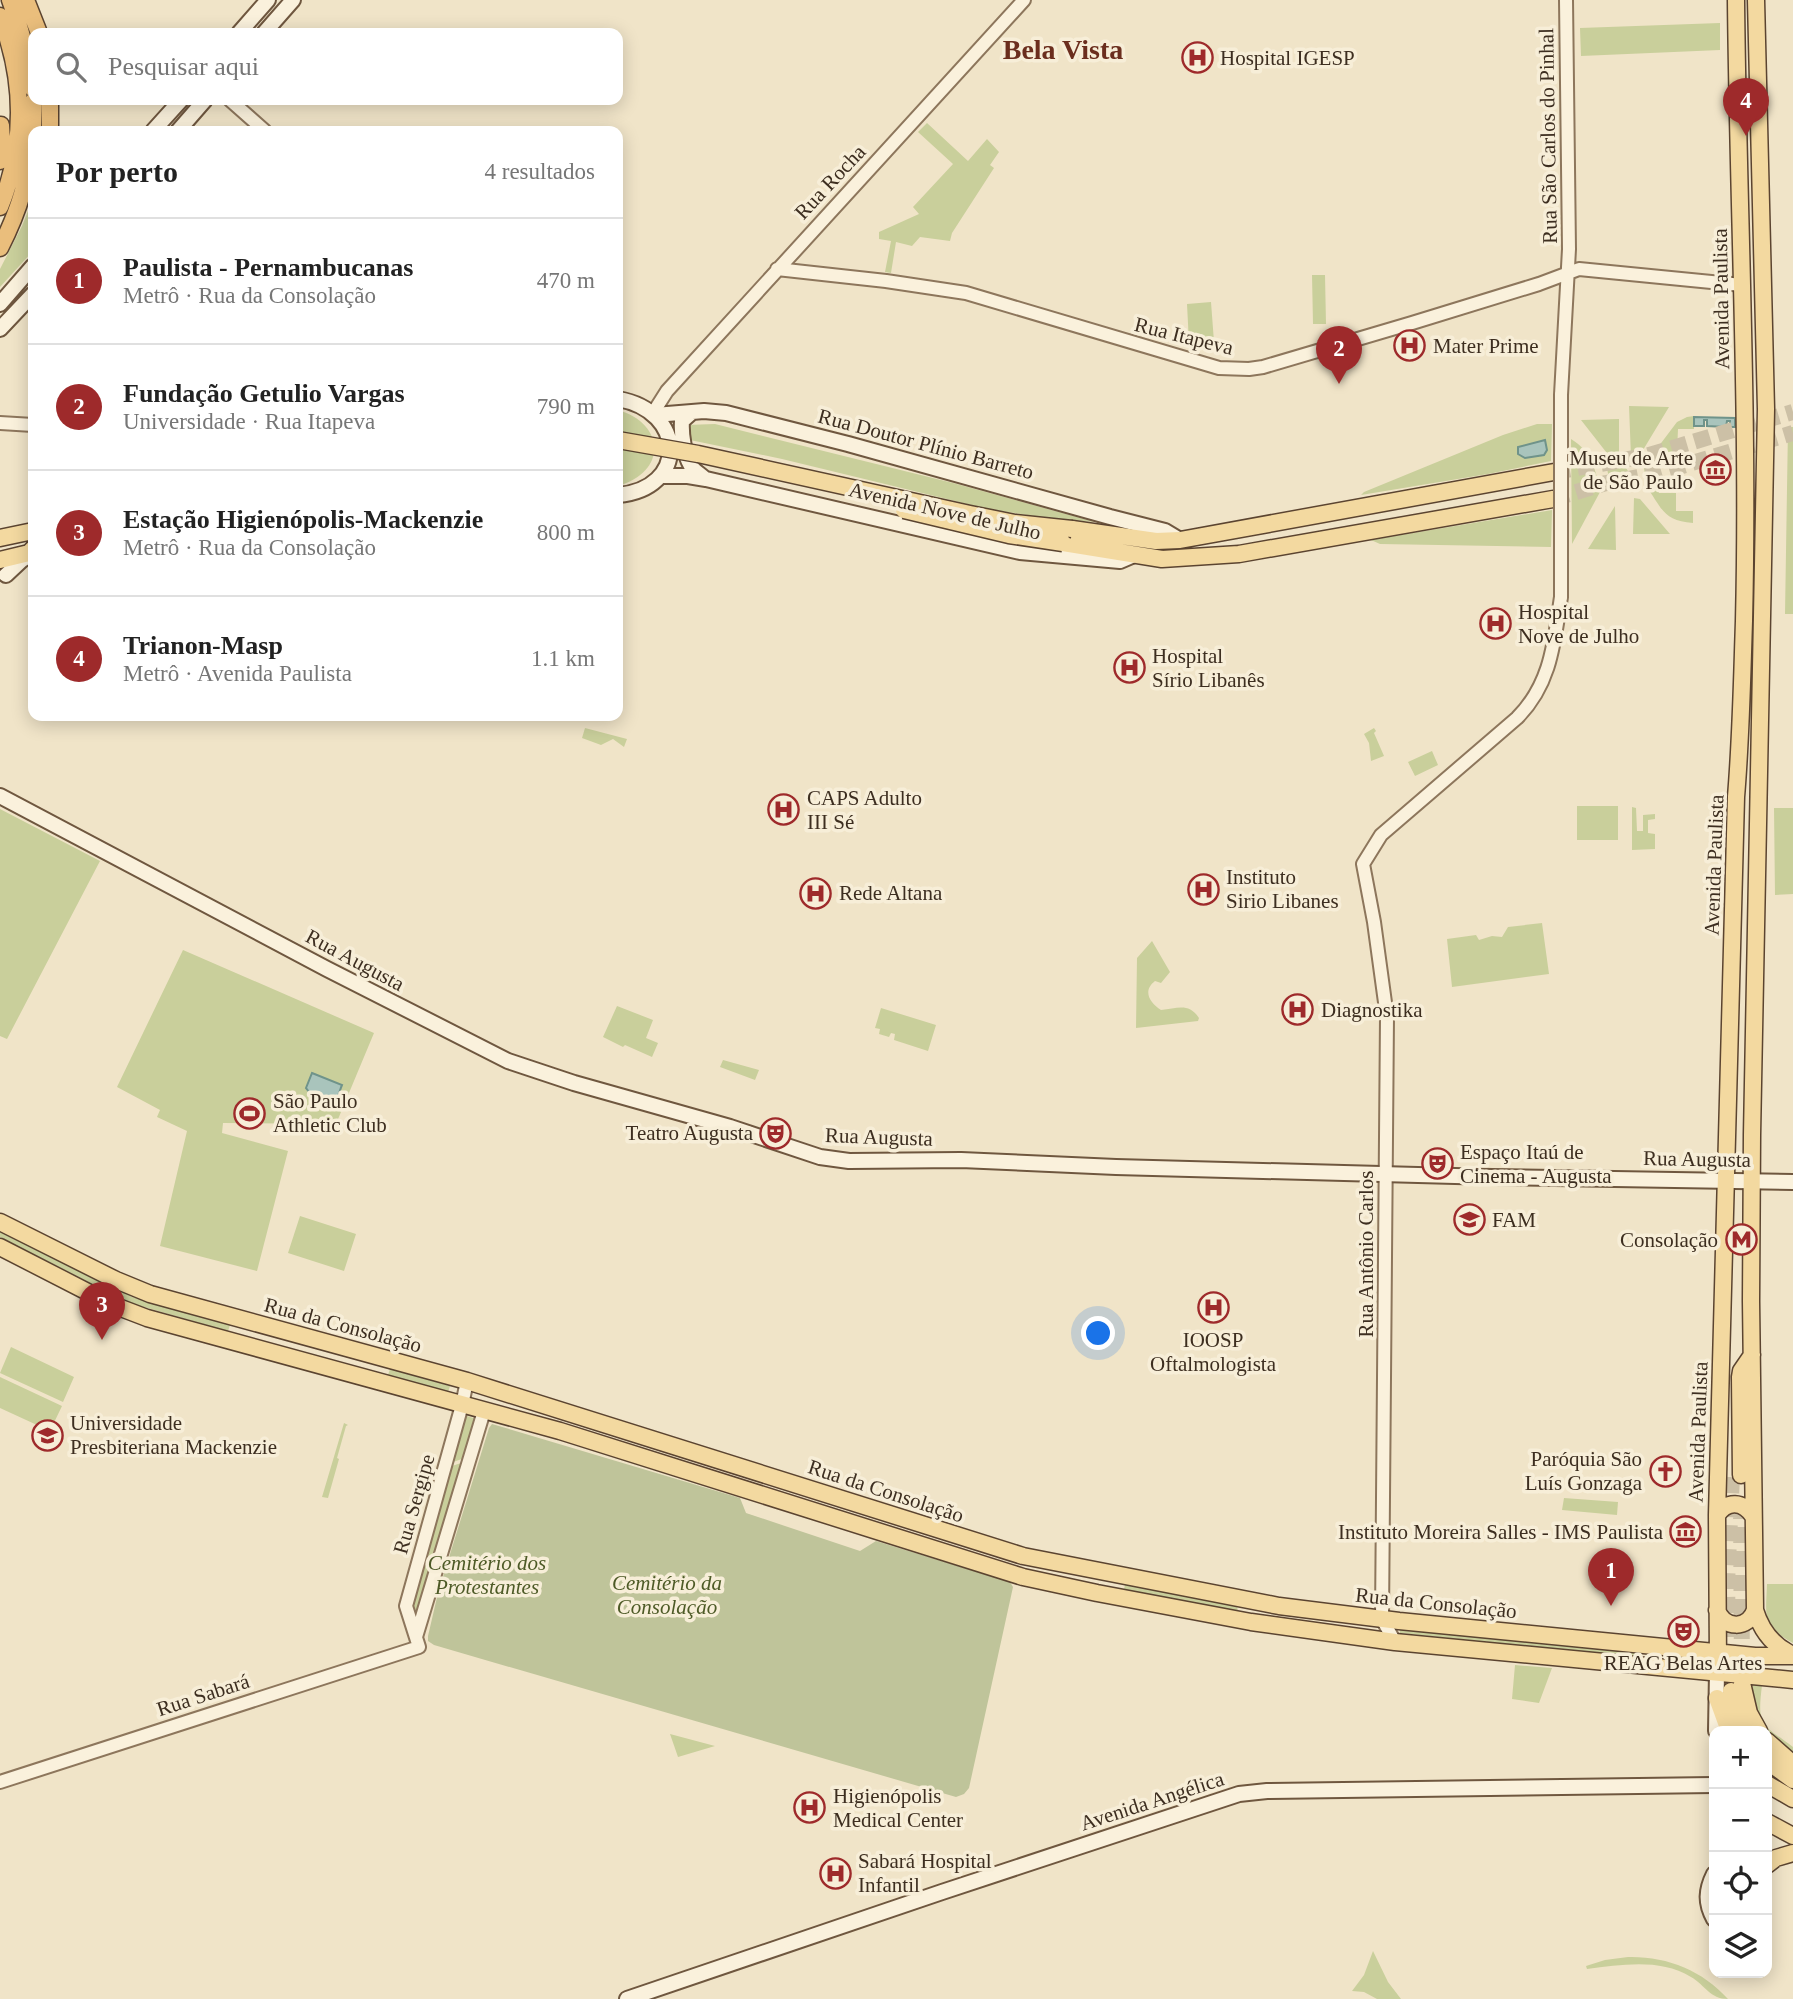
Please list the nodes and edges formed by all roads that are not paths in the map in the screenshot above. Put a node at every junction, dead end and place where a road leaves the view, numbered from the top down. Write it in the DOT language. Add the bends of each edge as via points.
graph roads {
  1 [pos="9,0"];
  2 [pos="268,0"];
  3 [pos="293,0"];
  4 [pos="1024,0"];
  5 [pos="1566,0"];
  6 [pos="1736,0"];
  7 [pos="1756,0"];
  8 [pos="28,4"];
  9 [pos="0,16"];
  10 [pos="37,28"];
  11 [pos="243,28"];
  12 [pos="268,28"];
  13 [pos="28,55"];
  14 [pos="34,105"];
  15 [pos="50,105"];
  16 [pos="176,105"];
  17 [pos="201,105"];
  18 [pos="236,105"];
  19 [pos="1,125"];
  20 [pos="33,126"];
  21 [pos="50,126"];
  22 [pos="158,126"];
  23 [pos="182,126"];
  24 [pos="259,126"];
  25 [pos="28,140"];
  26 [pos="14,164"];
  27 [pos="0,203"];
  28 [pos="0,248"];
  29 [pos="776,269"];
  30 [pos="28,272"];
  31 [pos="1567,272"];
  32 [pos="1742,285"];
  33 [pos="28,298"];
  34 [pos="0,304"];
  35 [pos="0,329"];
  36 [pos="623,400"];
  37 [pos="655,405"];
  38 [pos="691,413"];
  39 [pos="0,423"];
  40 [pos="28,425"];
  41 [pos="623,441"];
  42 [pos="623,452"];
  43 [pos="1554,472"];
  44 [pos="660,476"];
  45 [pos="706,479"];
  46 [pos="623,494"];
  47 [pos="1553,499"];
  48 [pos="28,526"];
  49 [pos="28,532"];
  50 [pos="1068,536"];
  51 [pos="7,537"];
  52 [pos="1181,540"];
  53 [pos="28,553"];
  54 [pos="28,555"];
  55 [pos="1134,555"];
  56 [pos="0,560"];
  57 [pos="6,575"];
  58 [pos="0,796"];
  59 [pos="1363,863"];
  60 [pos="1385,1174"];
  61 [pos="1727,1180"];
  62 [pos="1753,1181"];
  63 [pos="1793,1182"];
  64 [pos="0,1222"];
  65 [pos="0,1247"];
  66 [pos="467,1381"];
  67 [pos="462,1405"];
  68 [pos="484,1411"];
  69 [pos="470,1458"];
  70 [pos="445,1466"];
  71 [pos="752,1470"];
  72 [pos="1736,1472"];
  73 [pos="747,1491"];
  74 [pos="1717,1516"];
  75 [pos="1753,1516"];
  76 [pos="1717,1609"];
  77 [pos="1755,1610"];
  78 [pos="1382,1619"];
  79 [pos="418,1642"];
  80 [pos="1395,1642"];
  81 [pos="1718,1652"];
  82 [pos="1793,1656"];
  83 [pos="1717,1672"];
  84 [pos="1793,1680"];
  85 [pos="1730,1690"];
  86 [pos="1718,1726"];
  87 [pos="1729,1726"];
  88 [pos="1743,1726"];
  89 [pos="1756,1726"];
  90 [pos="1772,1746"];
  91 [pos="1793,1763"];
  92 [pos="1772,1765"];
  93 [pos="1793,1780"];
  94 [pos="0,1782"];
  95 [pos="1709,1784"];
  96 [pos="1772,1787"];
  97 [pos="1793,1799"];
  98 [pos="1772,1825"];
  99 [pos="1793,1836"];
  100 [pos="1793,1853"];
  101 [pos="1772,1861"];
  102 [pos="1709,1884"];
  103 [pos="1709,1907"];
  104 [pos="627,1999"];
  1 -- 13 [label="highway"];
  2 -- 11 [label="main road"];
  3 -- 12 [label="main road"];
  4 -- 29 [label="street, Rua Rocha"];
  5 -- 31 [label="street, Rua São Carlos do Pinhal"];
  6 -- 32 [label="main road, Avenida Paulista"];
  7 -- 62 [label="main road, Avenida Paulista" via="1766,421"];
  8 -- 10 [label="highway"];
  9 -- 26 [label="highway" via="19,88"];
  14 -- 20 [label="highway"];
  15 -- 21 [label="highway"];
  16 -- 22 [label="main road"];
  17 -- 23 [label="main road"];
  18 -- 24 [label="street"];
  19 -- 26 [label="highway" via="2,144"];
  25 -- 26 [label="highway"];
  26 -- 27 [label="highway"];
  26 -- 28 [label="highway" via="15,220"];
  29 -- 31 [label="street, Rua Itapeva" via="966,293 1219,369 1249,369 1412,323"];
  29 -- 37 [label="street, Rua Rocha"];
  30 -- 34 [label="main road"];
  31 -- 32 [label="street, Rua Itapeva" via="1625,272"];
  31 -- 59 [label="street, Rua São Carlos do Pinhal, bridge" via="1561,386 1561,597 1548,670 1531,704 1381,835"];
  32 -- 61 [label="main road, Avenida Paulista" via="1745,577"];
  33 -- 35 [label="main road"];
  36 -- 37 [label="main road"];
  37 -- 38 [label="main road, Rua Doutor Plínio Barreto" via="672,413"];
  37 -- 44 [label="main road" via="670,447"];
  38 -- 45 [label="main road" via="682,421 684,443 691,466"];
  38 -- 52 [label="main road, Rua Doutor Plínio Barreto" via="726,414 848,444 1165,531"];
  39 -- 40 [label="street"];
  41 -- 50 [label="main road, bridge"];
  42 -- 50 [label="main road, bridge" via="746,473 1009,534"];
  43 -- 52 [label="main road"];
  44 -- 45 [label="main road, Avenida Nove de Julho"];
  44 -- 46 [label="main road" via="643,489"];
  45 -- 55 [label="main road, Avenida Nove de Julho" via="1020,552 1120,561"];
  47 -- 55 [label="main road, Avenida Nove de Julho" via="1239,554 1163,559"];
  48 -- 51 [label="main road"];
  49 -- 51 [label="main road"];
  50 -- 52 [label="main road"];
  50 -- 55 [label="main road"];
  53 -- 56 [label="main road"];
  54 -- 57 [label="main road"];
  58 -- 60 [label="main road, Rua Augusta" via="508,1061 820,1157"];
  59 -- 60 [label="street, Rua Antônio Carlos" via="1386,1007"];
  60 -- 61 [label="main road, Rua Augusta"];
  60 -- 78 [label="street, Rua Antônio Carlos"];
  61 -- 62 [label="main road, Rua Augusta"];
  61 -- 72 [label="main road, Avenida Paulista" via="1722,1354"];
  62 -- 63 [label="main road, Rua Augusta"];
  62 -- 72 [label="main road, Avenida Paulista" via="1752,1355 1740,1377"];
  64 -- 66 [label="main road, Rua da Consolação" via="135,1289"];
  65 -- 67 [label="main road, Rua da Consolação" via="147,1318"];
  66 -- 67 [label="street, Rua Sergipe"];
  66 -- 71 [label="main road, Rua da Consolação"];
  67 -- 68 [label="main road, Rua da Consolação"];
  67 -- 70 [label="street, Rua Sergipe"];
  68 -- 69 [label="street, Rua Sergipe"];
  68 -- 73 [label="main road, Rua da Consolação"];
  69 -- 70 [label="street"];
  69 -- 79 [label="street, Rua Sergipe"];
  70 -- 79 [label="street, Rua Sergipe" via="406,1606"];
  71 -- 73 [label="main road"];
  71 -- 78 [label="main road, Rua da Consolação" via="1023,1556 1247,1601"];
  72 -- 74 [label="main road, Avenida Paulista"];
  72 -- 75 [label="main road, Avenida Paulista"];
  73 -- 80 [label="main road, Rua da Consolação" via="1023,1577 1251,1622"];
  74 -- 75 [label="main road" via="1733,1504"];
  74 -- 76 [label="main road, Avenida Paulista"];
  75 -- 77 [label="main road, Avenida Paulista"];
  76 -- 77 [label="main road" via="1726,1622 1737,1625 1748,1622"];
  76 -- 81 [label="main road, Avenida Paulista"];
  77 -- 82 [label="main road" via="1768,1636"];
  78 -- 80 [label="street, Rua Antônio Carlos"];
  78 -- 81 [label="main road, Rua da Consolação"];
  79 -- 94 [label="street, Rua Sabará"];
  80 -- 83 [label="main road, Rua da Consolação"];
  81 -- 82 [label="main road, Rua da Consolação"];
  81 -- 83 [label="main road, Avenida Paulista"];
  83 -- 84 [label="main road, Rua da Consolação"];
  83 -- 85 [label="main road, Avenida Paulista"];
  85 -- 86 [label="main road, Avenida Paulista"];
  85 -- 87 [label="main road"];
  85 -- 88 [label="main road"];
  85 -- 89 [label="main road"];
  90 -- 91 [label="main road"];
  92 -- 93 [label="main road"];
  95 -- 104 [label="main road, Avenida Angélica" via="1239,1794"];
  96 -- 97 [label="main road"];
  98 -- 99 [label="main road"];
  100 -- 101 [label="main road"];
  102 -- 103 [label="main road"];
}
